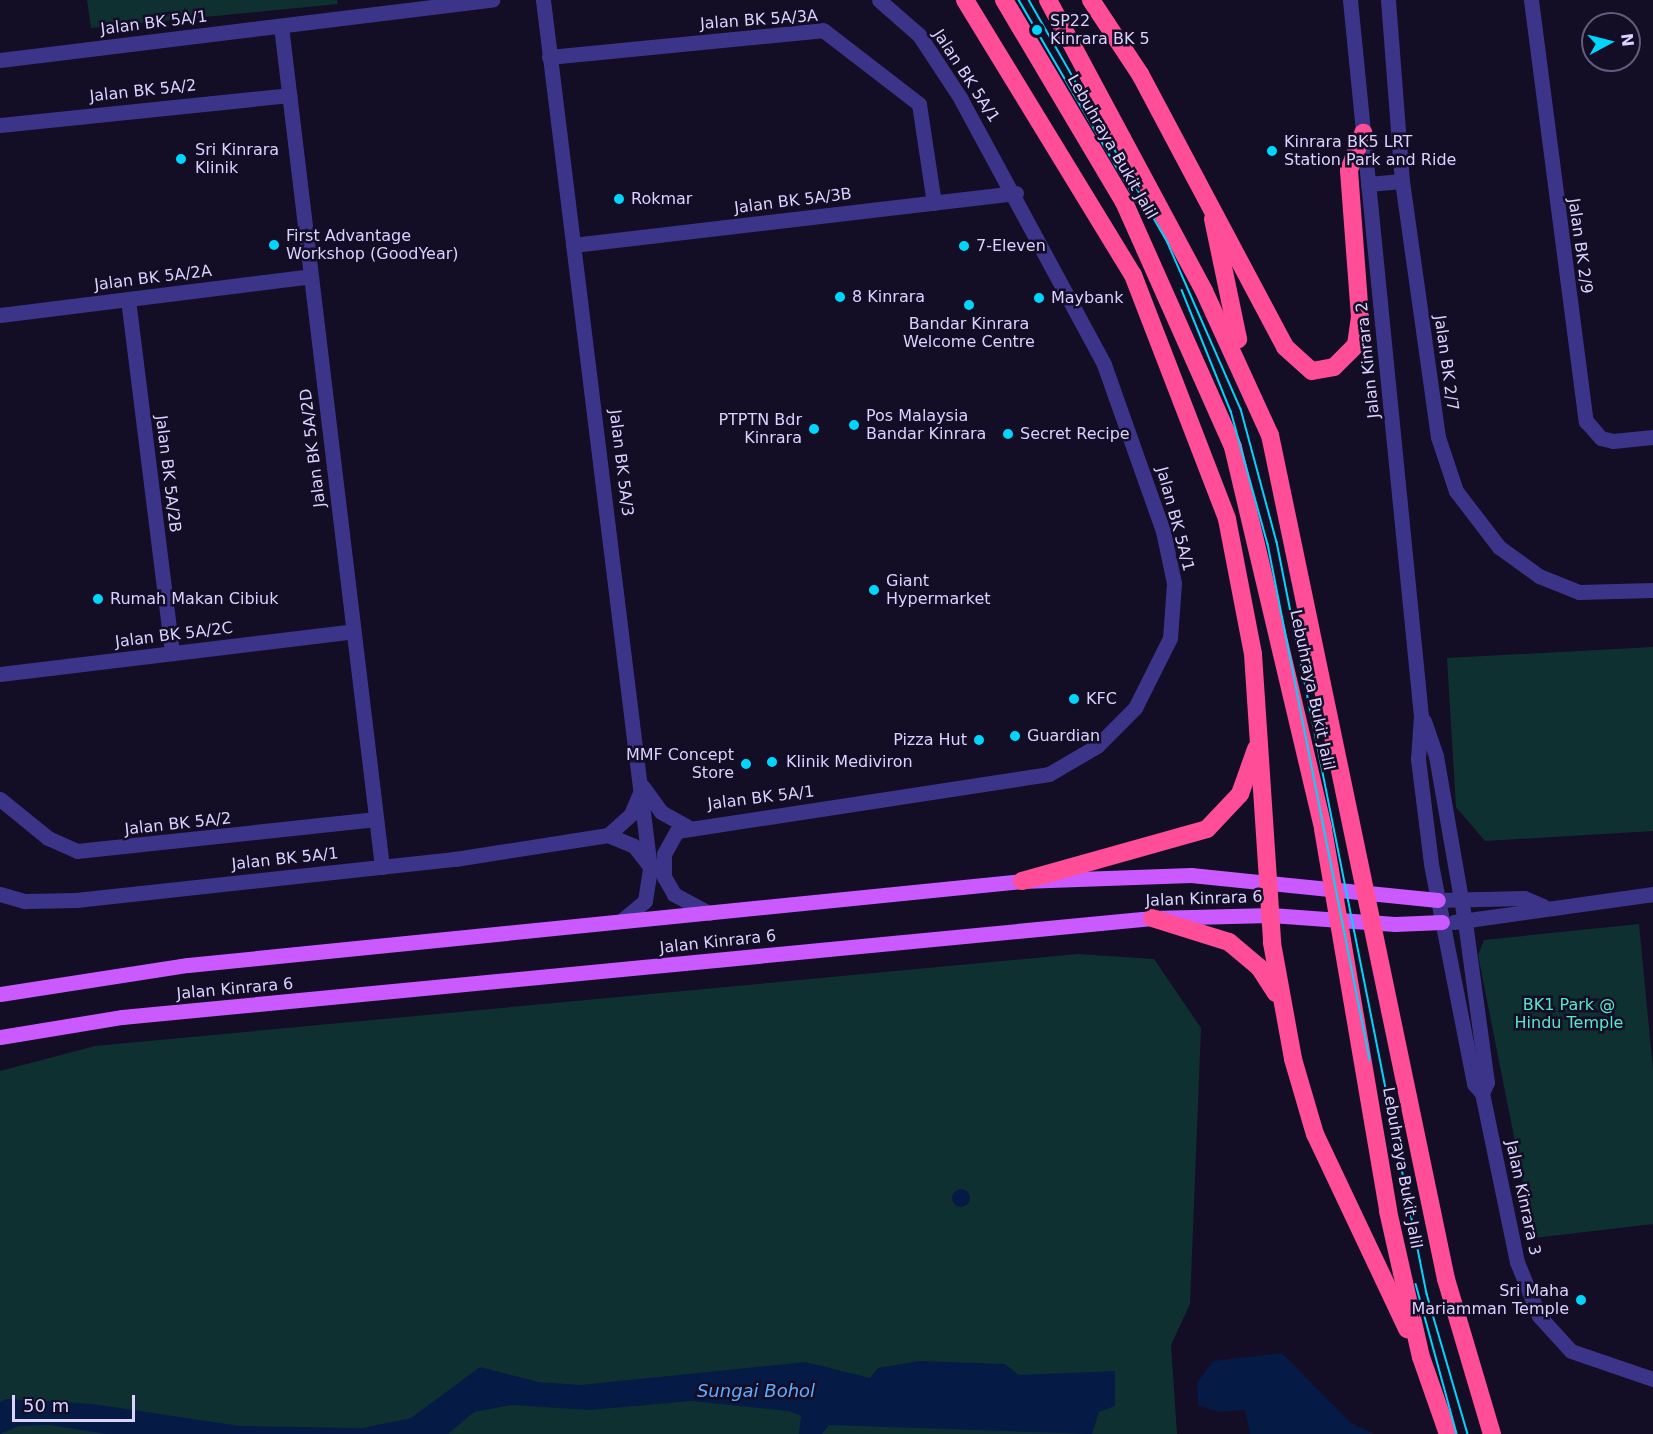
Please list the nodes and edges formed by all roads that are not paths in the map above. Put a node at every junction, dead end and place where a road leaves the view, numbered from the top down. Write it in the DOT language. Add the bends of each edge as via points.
graph roads {
  1 [pos="492,0"];
  2 [pos="543,0"];
  3 [pos="879,0"];
  4 [pos="965,0"];
  5 [pos="1004,0"];
  6 [pos="1047,0"];
  7 [pos="1091,0"];
  8 [pos="1350,0"];
  9 [pos="1388,0"];
  10 [pos="1531,0"];
  11 [pos="281,26"];
  12 [pos="549,57"];
  13 [pos="0,60"];
  14 [pos="290,95"];
  15 [pos="0,125"];
  16 [pos="1363,132"];
  17 [pos="1402,181"];
  18 [pos="1368,184"];
  19 [pos="1016,193"];
  20 [pos="934,203"];
  21 [pos="1211,206"];
  22 [pos="573,245"];
  23 [pos="1133,275"];
  24 [pos="311,276"];
  25 [pos="128,299"];
  26 [pos="0,315"];
  27 [pos="1254,390"];
  28 [pos="1216,409"];
  29 [pos="1653,437"];
  30 [pos="1653,590"];
  31 [pos="353,631"];
  32 [pos="172,653"];
  33 [pos="0,674"];
  34 [pos="1421,716"];
  35 [pos="1260,735"];
  36 [pos="641,786"];
  37 [pos="0,799"];
  38 [pos="376,819"];
  39 [pos="686,826"];
  40 [pos="608,836"];
  41 [pos="382,867"];
  42 [pos="650,869"];
  43 [pos="1269,879"];
  44 [pos="1022,881"];
  45 [pos="0,894"];
  46 [pos="1653,894"];
  47 [pos="1460,898"];
  48 [pos="1438,900"];
  49 [pos="1543,906"];
  50 [pos="709,913"];
  51 [pos="1271,915"];
  52 [pos="1152,918"];
  53 [pos="622,921"];
  54 [pos="1442,922"];
  55 [pos="1465,922"];
  56 [pos="0,994"];
  57 [pos="1280,1003"];
  58 [pos="0,1037"];
  59 [pos="1482,1094"];
  60 [pos="1421,1357"];
  61 [pos="1653,1379"];
  62 [pos="1489,1426"];
  63 [pos="1445,1427"];
  1 -- 11 [label="street, Jalan BK 5A/1"];
  2 -- 12 [label="street, Jalan BK 5A/3"];
  3 -- 19 [label="street, Jalan BK 5A/1" via="919,35"];
  4 -- 23 [label="highway"];
  5 -- 28 [label="highway, Lebuhraya Bukit Jalil" via="1124,202"];
  6 -- 27 [label="highway, Lebuhraya Bukit Jalil"];
  7 -- 21 [label="highway" via="1140,74"];
  8 -- 16 [label="street, Jalan Kinrara 2"];
  9 -- 17 [label="street, Jalan BK 2/7"];
  10 -- 29 [label="street, Jalan BK 2/9" via="1586,421 1601,438 1613,441"];
  11 -- 13 [label="street, Jalan BK 5A/1"];
  11 -- 14 [label="street, Jalan BK 5A/2D"];
  12 -- 20 [label="street, Jalan BK 5A/3A" via="823,30 919,104"];
  12 -- 22 [label="street, Jalan BK 5A/3"];
  14 -- 15 [label="street, Jalan BK 5A/2"];
  14 -- 24 [label="street, Jalan BK 5A/2D"];
  16 -- 18 [label="street, Jalan Kinrara 2"];
  16 -- 21 [label="highway" via="1349,170 1360,317 1356,345 1334,367 1312,370 1285,347"];
  17 -- 18 [label="street"];
  17 -- 30 [label="street, Jalan BK 2/7" via="1438,437 1456,490 1499,547 1548,581 1603,595"];
  18 -- 34 [label="street, Jalan Kinrara 2"];
  19 -- 20 [label="street, Jalan BK 5A/3B"];
  19 -- 39 [label="street, Jalan BK 5A/1" via="1104,364 1148,478 1165,541 1174,610 1160,664 1116,730 1049,774 983,788"];
  20 -- 22 [label="street, Jalan BK 5A/3B"];
  21 -- 27 [label="highway" via="1227,304"];
  22 -- 36 [label="street, Jalan BK 5A/3"];
  23 -- 28 [label="highway"];
  23 -- 35 [label="highway" via="1227,519 1253,654"];
  24 -- 25 [label="street, Jalan BK 5A/2A"];
  24 -- 31 [label="street, Jalan BK 5A/2D"];
  25 -- 26 [label="street, Jalan BK 5A/2A"];
  25 -- 32 [label="street, Jalan BK 5A/2B"];
  27 -- 62 [label="highway, Lebuhraya Bukit Jalil" via="1286,493 1446,1279"];
  28 -- 60 [label="highway, Lebuhraya Bukit Jalil" via="1252,513 1323,829 1388,1210"];
  31 -- 32 [label="street, Jalan BK 5A/2C"];
  31 -- 38 [label="street, Jalan BK 5A/2D"];
  32 -- 33 [label="street, Jalan BK 5A/2C"];
  34 -- 47 [label="street, Jalan Kinrara 2" via="1436,756"];
  34 -- 48 [label="street, Jalan Kinrara 2" via="1418,759"];
  35 -- 43 [label="highway"];
  35 -- 44 [label="highway" via="1240,794 1206,829"];
  36 -- 39 [label="street" via="661,812"];
  36 -- 40 [label="street" via="631,814"];
  36 -- 42 [label="street, Jalan BK 5A/3"];
  37 -- 38 [label="street, Jalan BK 5A/2" via="48,838 77,851"];
  38 -- 41 [label="street, Jalan BK 5A/2D"];
  39 -- 50 [label="street" via="668,843 664,877 674,894"];
  40 -- 41 [label="street, Jalan BK 5A/1"];
  40 -- 42 [label="street" via="634,846"];
  41 -- 45 [label="street, Jalan BK 5A/1" via="76,900 25,901"];
  42 -- 53 [label="street, Jalan BK 5A/3" via="645,901"];
  43 -- 44 [label="main road, Jalan Kinrara 6" via="1191,875"];
  43 -- 48 [label="main road, Jalan Kinrara 6"];
  43 -- 51 [label="highway"];
  44 -- 50 [label="main road, Jalan Kinrara 6"];
  46 -- 49 [label="street"];
  47 -- 48 [label="street"];
  47 -- 49 [label="street" via="1524,898"];
  47 -- 55 [label="street, Jalan Kinrara 2"];
  48 -- 54 [label="street, Jalan Kinrara 2"];
  49 -- 55 [label="street" via="1526,914"];
  50 -- 53 [label="main road, Jalan Kinrara 6"];
  51 -- 52 [label="main road, Jalan Kinrara 6"];
  51 -- 54 [label="main road, Jalan Kinrara 6" via="1395,924"];
  51 -- 57 [label="highway"];
  52 -- 57 [label="highway" via="1229,942 1259,967"];
  52 -- 58 [label="main road, Jalan Kinrara 6" via="100,1020"];
  53 -- 56 [label="main road, Jalan Kinrara 6" via="188,965"];
  54 -- 55 [label="street"];
  54 -- 59 [label="street, Jalan Kinrara 3" via="1474,1084"];
  55 -- 59 [label="street, Jalan Kinrara 3" via="1487,1082"];
  57 -- 60 [label="highway" via="1315,1134"];
  59 -- 61 [label="street, Jalan Kinrara 3" via="1517,1262 1539,1316 1571,1351"];
  60 -- 63 [label="highway, Lebuhraya Bukit Jalil"];
}
